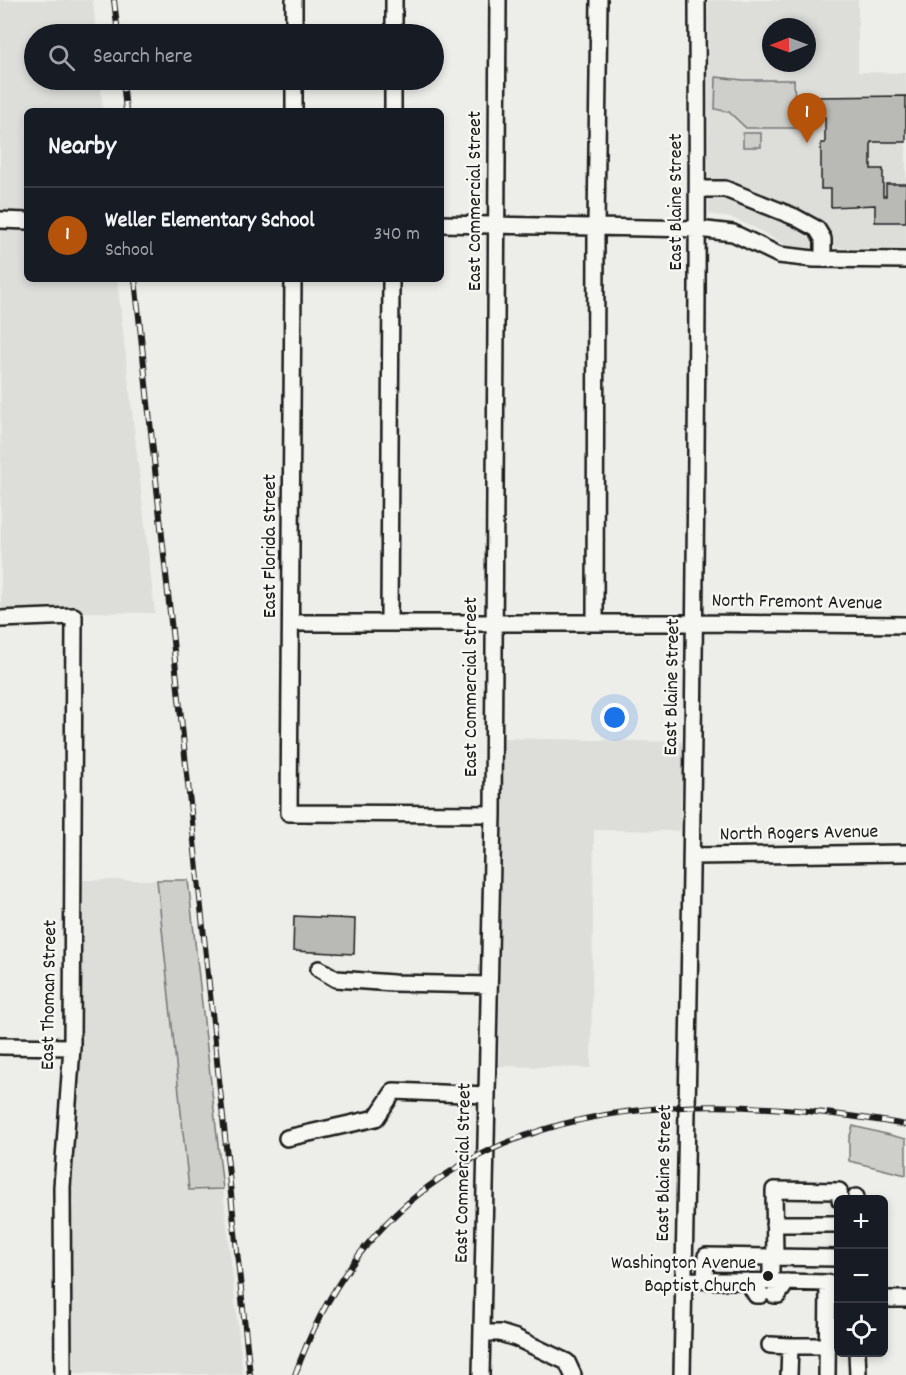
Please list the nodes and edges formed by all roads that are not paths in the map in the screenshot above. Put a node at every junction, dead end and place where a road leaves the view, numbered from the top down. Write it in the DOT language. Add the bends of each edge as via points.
graph roads {
  1 [pos="294,0"];
  2 [pos="394,0"];
  3 [pos="498,0"];
  4 [pos="599,0"];
  5 [pos="697,0"];
  6 [pos="294,24"];
  7 [pos="394,24"];
  8 [pos="294,90"];
  9 [pos="393,90"];
  10 [pos="294,108"];
  11 [pos="393,108"];
  12 [pos="698,189"];
  13 [pos="0,220"];
  14 [pos="24,221"];
  15 [pos="444,224"];
  16 [pos="498,224"];
  17 [pos="596,226"];
  18 [pos="698,229"];
  19 [pos="823,259"];
  20 [pos="906,260"];
  21 [pos="294,282"];
  22 [pos="391,282"];
  23 [pos="0,619"];
  24 [pos="494,622"];
  25 [pos="389,623"];
  26 [pos="595,623"];
  27 [pos="695,623"];
  28 [pos="292,624"];
  29 [pos="906,626"];
  30 [pos="493,814"];
  31 [pos="906,853"];
  32 [pos="692,856"];
  33 [pos="319,969"];
  34 [pos="489,985"];
  35 [pos="0,1046"];
  36 [pos="72,1047"];
  37 [pos="486,1095"];
  38 [pos="287,1138"];
  39 [pos="839,1195"];
  40 [pos="774,1224"];
  41 [pos="834,1224"];
  42 [pos="773,1257"];
  43 [pos="834,1258"];
  44 [pos="684,1280"];
  45 [pos="705,1280"];
  46 [pos="833,1283"];
  47 [pos="769,1291"];
  48 [pos="888,1299"];
  49 [pos="906,1299"];
  50 [pos="833,1302"];
  51 [pos="482,1333"];
  52 [pos="770,1345"];
  53 [pos="790,1346"];
  54 [pos="827,1346"];
  55 [pos="858,1357"];
  56 [pos="63,1375"];
  57 [pos="481,1375"];
  58 [pos="573,1375"];
  59 [pos="682,1375"];
  60 [pos="789,1375"];
  61 [pos="827,1375"];
  62 [pos="858,1375"];
  1 -- 6 [label="street"];
  2 -- 7 [label="street"];
  3 -- 16 [label="street, East Commercial Street"];
  4 -- 17 [label="street"];
  5 -- 12 [label="street, East Blaine Street"];
  8 -- 10 [label="street"];
  9 -- 11 [label="street"];
  12 -- 18 [label="street, East Blaine Street"];
  12 -- 19 [label="street" via="724,189 817,229 823,239"];
  13 -- 14 [label="street"];
  15 -- 16 [label="street"];
  16 -- 17 [label="street"];
  16 -- 24 [label="street, East Commercial Street"];
  17 -- 18 [label="street"];
  17 -- 26 [label="street"];
  18 -- 19 [label="street" via="733,233 779,255"];
  18 -- 27 [label="street, East Blaine Street"];
  19 -- 20 [label="street"];
  21 -- 28 [label="street, East Florida Street"];
  22 -- 25 [label="street"];
  23 -- 36 [label="street, East Thoman Street" via="74,616"];
  24 -- 25 [label="street, North Fremont Avenue"];
  24 -- 26 [label="street, North Fremont Avenue"];
  24 -- 30 [label="street, East Commercial Street"];
  25 -- 28 [label="street, North Fremont Avenue"];
  26 -- 27 [label="street, North Fremont Avenue"];
  27 -- 29 [label="street, North Fremont Avenue"];
  27 -- 32 [label="street, East Blaine Street"];
  28 -- 30 [label="street, East Florida Street" via="289,813"];
  30 -- 34 [label="street, East Commercial Street"];
  31 -- 32 [label="street, North Rogers Avenue"];
  32 -- 44 [label="street, East Blaine Street"];
  33 -- 34 [label="street" via="336,979"];
  34 -- 37 [label="street, East Commercial Street"];
  35 -- 36 [label="street"];
  36 -- 56 [label="street, East Thoman Street" via="62,1187"];
  37 -- 38 [label="street" via="394,1091 376,1118"];
  37 -- 51 [label="street, East Commercial Street"];
  39 -- 40 [label="street" via="839,1191 774,1190"];
  40 -- 41 [label="street"];
  40 -- 42 [label="street"];
  42 -- 43 [label="street"];
  42 -- 45 [label="street" via="706,1256"];
  42 -- 47 [label="street"];
  44 -- 45 [label="street"];
  44 -- 59 [label="street, East Blaine Street"];
  45 -- 47 [label="street" via="747,1281"];
  46 -- 47 [label="street" via="787,1282"];
  46 -- 50 [label="street"];
  48 -- 49 [label="street"];
  50 -- 54 [label="street"];
  51 -- 57 [label="street, East Commercial Street"];
  51 -- 58 [label="street" via="516,1338 567,1362"];
  52 -- 53 [label="street"];
  53 -- 54 [label="street"];
  53 -- 60 [label="street"];
  54 -- 61 [label="street"];
  55 -- 62 [label="street"];
}
